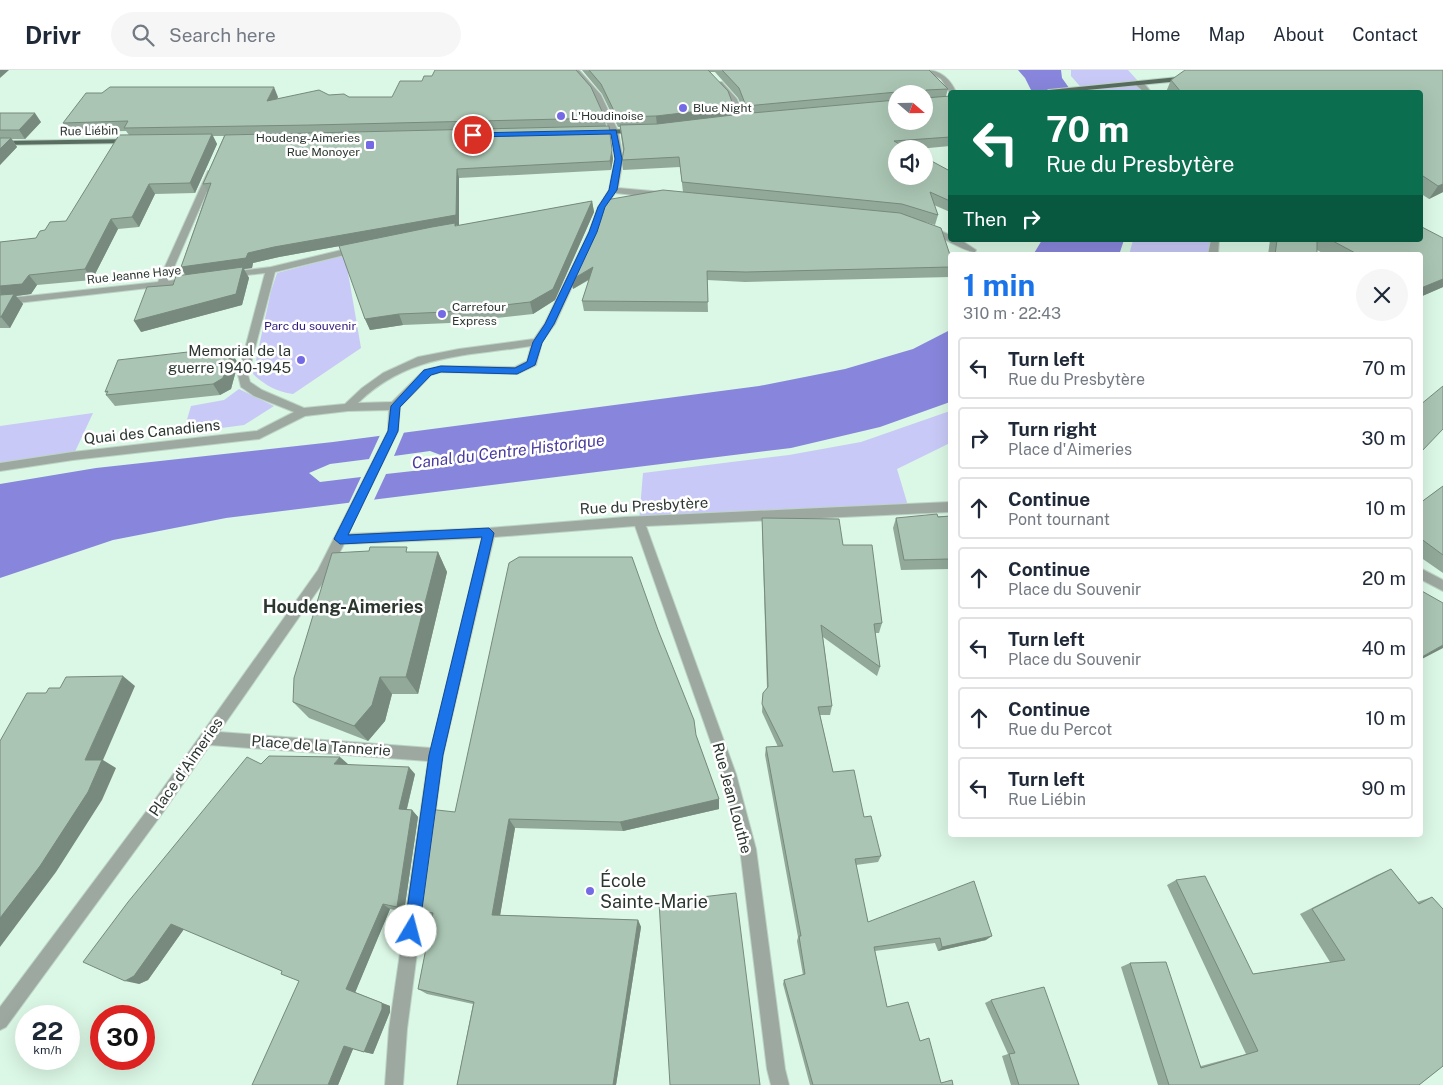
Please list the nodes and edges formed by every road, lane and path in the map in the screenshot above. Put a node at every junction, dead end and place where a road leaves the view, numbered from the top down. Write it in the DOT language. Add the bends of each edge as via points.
graph roads {
  1 [pos="575,70"];
  2 [pos="929,70"];
  3 [pos="939,70"];
  4 [pos="712,76"];
  5 [pos="1194,77"];
  6 [pos="944,78"];
  7 [pos="1139,84"];
  8 [pos="952,90"];
  9 [pos="1071,90"];
  10 [pos="1146,90"];
  11 [pos="751,119"];
  12 [pos="742,120"];
  13 [pos="732,121"];
  14 [pos="649,130"];
  15 [pos="614,131"];
  16 [pos="587,132"];
  17 [pos="138,141"];
  18 [pos="0,143"];
  19 [pos="213,167"];
  20 [pos="613,190"];
  21 [pos="672,196"];
  22 [pos="602,207"];
  23 [pos="592,209"];
  24 [pos="916,224"];
  25 [pos="948,237"];
  26 [pos="958,242"];
  27 [pos="369,247"];
  28 [pos="972,250"];
  29 [pos="271,270"];
  30 [pos="225,276"];
  31 [pos="198,280"];
  32 [pos="162,285"];
  33 [pos="0,302"];
  34 [pos="537,342"];
  35 [pos="395,406"];
  36 [pos="348,407"];
  37 [pos="304,412"];
  38 [pos="0,467"];
  39 [pos="948,507"];
  40 [pos="638,522"];
  41 [pos="489,533"];
  42 [pos="340,539"];
  43 [pos="1423,574"];
  44 [pos="1443,586"];
  45 [pos="207,738"];
  46 [pos="436,755"];
  47 [pos="0,1021"];
  48 [pos="394,1085"];
  49 [pos="780,1085"];
  1 -- 15 [label="street" via="597,95"];
  2 -- 6 [label="street"];
  3 -- 6 [label="street"];
  4 -- 12 [label="street" via="733,99"];
  5 -- 7 [label="main road"];
  6 -- 8 [label="street"];
  7 -- 9 [label="main road"];
  7 -- 10 [label="street"];
  11 -- 12 [label="main road"];
  12 -- 13 [label="main road"];
  14 -- 15 [label="main road"];
  15 -- 16 [label="main road"];
  15 -- 20 [label="street" via="619,159"];
  17 -- 18 [label="main road, Rue Liébin"];
  19 -- 32 [label="street"];
  20 -- 21 [label="street"];
  20 -- 22 [label="street"];
  22 -- 23 [label="street"];
  22 -- 34 [label="street" via="550,324"];
  24 -- 25 [label="street"];
  26 -- 28 [label="street"];
  27 -- 29 [label="street"];
  29 -- 30 [label="street"];
  29 -- 37 [label="street" via="243,375 245,384 258,393"];
  31 -- 32 [label="street, Rue Jeanne Haye"];
  32 -- 33 [label="street, Rue Jeanne Haye"];
  34 -- 35 [label="street" via="532,363 517,371 441,369 428,372"];
  34 -- 36 [label="street" via="432,357 384,378 360,394"];
  35 -- 36 [label="street"];
  35 -- 42 [label="street, Place d'Aimeries" via="393,431"];
  36 -- 37 [label="street"];
  37 -- 38 [label="street, Quai des Canadiens" via="259,435"];
  39 -- 40 [label="street, Rue du Presbytère"];
  40 -- 41 [label="street, Rue du Presbytère"];
  40 -- 49 [label="street, Rue Jean Louthe" via="734,793 748,849"];
  41 -- 42 [label="street, Rue du Presbytère"];
  41 -- 46 [label="street"];
  42 -- 45 [label="street, Place d'Aimeries" via="323,573"];
  43 -- 44 [label="street"];
  45 -- 46 [label="street, Place de la Tannerie"];
  45 -- 47 [label="street, Place d'Aimeries"];
  46 -- 48 [label="street" via="398,1029"];
}
